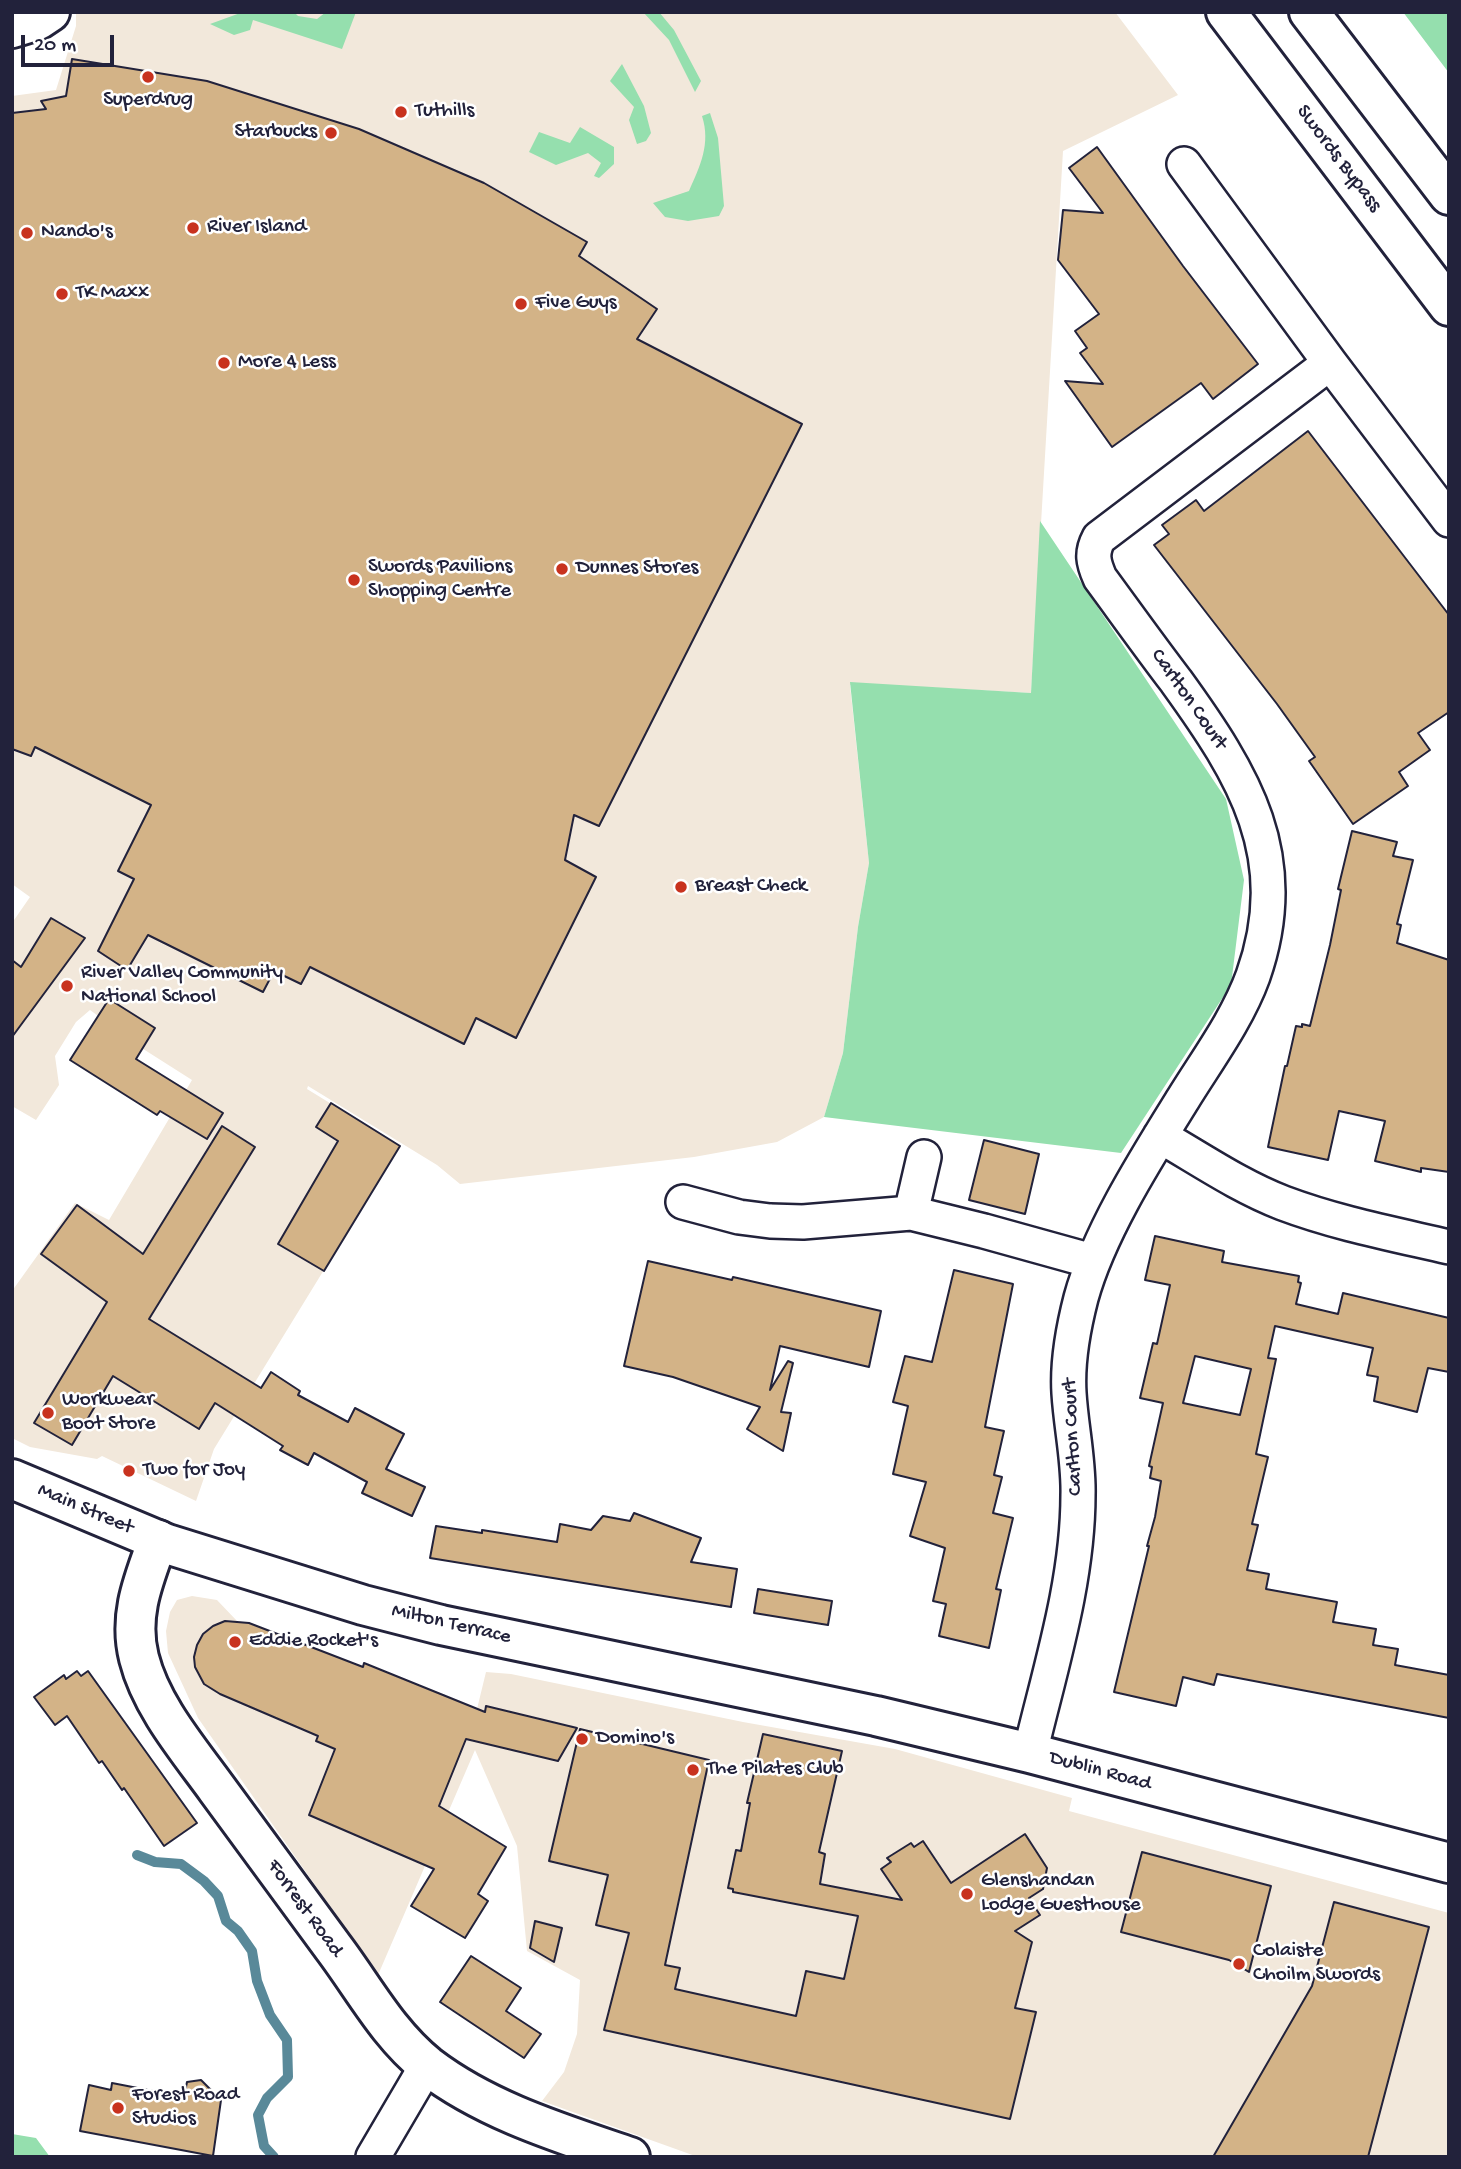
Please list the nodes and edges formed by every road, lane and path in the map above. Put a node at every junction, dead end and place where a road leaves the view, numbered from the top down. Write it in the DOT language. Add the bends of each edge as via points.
graph roads {
  1 [pos="50,12"];
  2 [pos="1226,12"];
  3 [pos="1309,12"];
  4 [pos="12,27"];
  5 [pos="1184,164"];
  6 [pos="1449,195"];
  7 [pos="1449,306"];
  8 [pos="1330,363"];
  9 [pos="1449,520"];
  10 [pos="1160,1136"];
  11 [pos="925,1157"];
  12 [pos="682,1202"];
  13 [pos="911,1213"];
  14 [pos="1449,1247"];
  15 [pos="1092,1261"];
  16 [pos="12,1479"];
  17 [pos="159,1540"];
  18 [pos="749,1688"];
  19 [pos="1030,1753"];
  20 [pos="1449,1863"];
  21 [pos="427,2065"];
  22 [pos="373,2157"];
  23 [pos="630,2157"];
  1 -- 4 [label="main road"];
  2 -- 7 [label="main road, Swords Bypass"];
  3 -- 6 [label="main road"];
  5 -- 8 [label="street"];
  8 -- 9 [label="street"];
  8 -- 10 [label="street, Carlton Court" via="1099,538 1093,549 1100,578 1230,759 1259,826 1266,861 1264,938 1252,977 1238,1010"];
  10 -- 14 [label="street" via="1280,1202"];
  10 -- 15 [label="street, Carlton Court"];
  11 -- 13 [label="street"];
  12 -- 13 [label="street" via="770,1221"];
  13 -- 15 [label="street"];
  15 -- 19 [label="street, Carlton Court" via="1070,1349 1069,1390 1079,1494 1074,1549"];
  16 -- 17 [label="main road, Main Street"];
  17 -- 18 [label="main road, Milton Terrace" via="441,1625"];
  17 -- 21 [label="main road, Forrest Road" via="136,1602 134,1633 139,1660 155,1697 382,2018"];
  18 -- 19 [label="main road, Dublin Road"];
  19 -- 20 [label="main road, Dublin Road"];
  21 -- 22 [label="street"];
  21 -- 23 [label="main road, Forrest Road" via="495,2106"];
}
